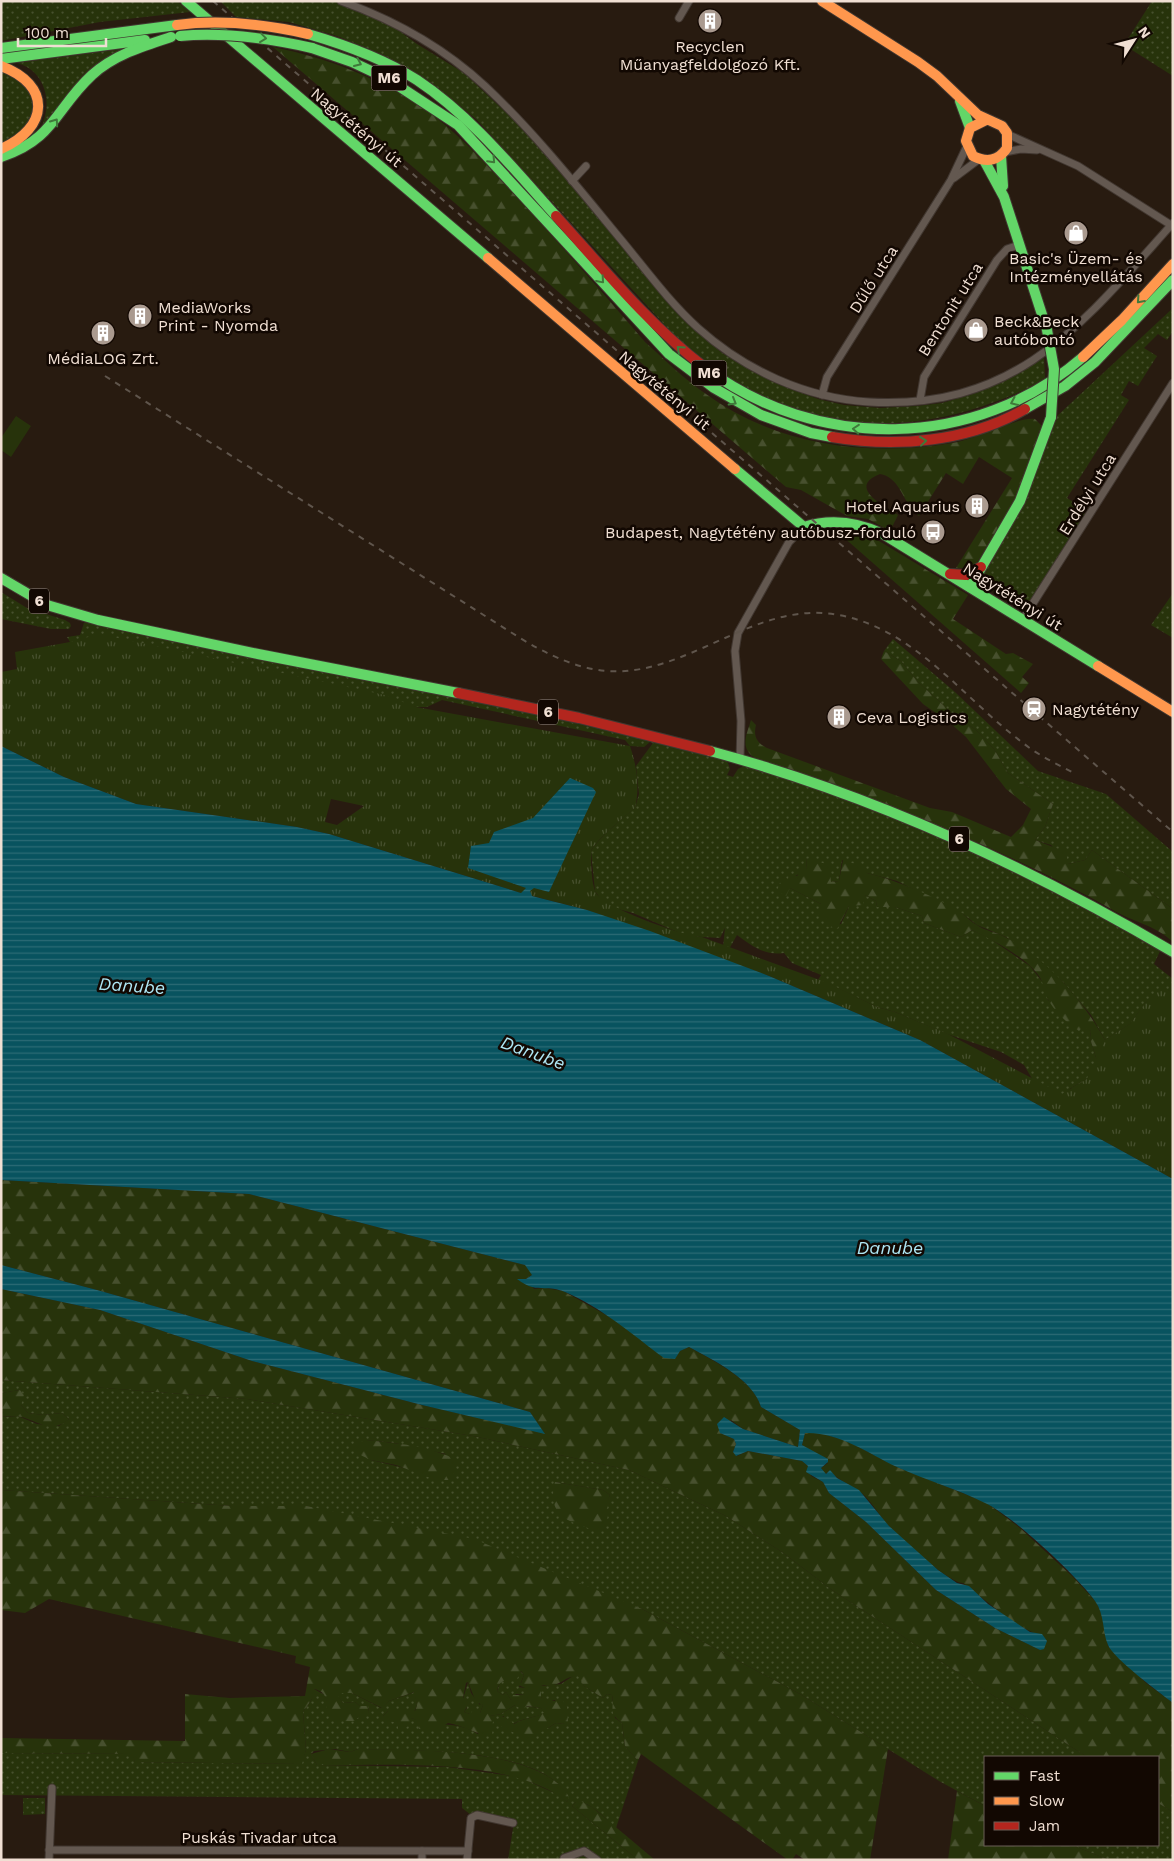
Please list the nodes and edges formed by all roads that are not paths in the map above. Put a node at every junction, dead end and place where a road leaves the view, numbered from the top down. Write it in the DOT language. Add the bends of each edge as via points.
graph roads {
  1 [pos="186,1"];
  2 [pos="341,1"];
  3 [pos="689,1"];
  4 [pos="822,1"];
  5 [pos="679,18"];
  6 [pos="175,37"];
  7 [pos="1,48"];
  8 [pos="1,59"];
  9 [pos="1,66"];
  10 [pos="955,93"];
  11 [pos="986,120"];
  12 [pos="970,128"];
  13 [pos="1007,134"];
  14 [pos="967,146"];
  15 [pos="1,149"];
  16 [pos="1045,151"];
  17 [pos="1003,154"];
  18 [pos="1,157"];
  19 [pos="981,161"];
  20 [pos="586,166"];
  21 [pos="951,180"];
  22 [pos="572,181"];
  23 [pos="1004,197"];
  24 [pos="1172,224"];
  25 [pos="1019,245"];
  26 [pos="1173,264"];
  27 [pos="1173,280"];
  28 [pos="1173,383"];
  29 [pos="822,395"];
  30 [pos="920,400"];
  31 [pos="804,528"];
  32 [pos="982,566"];
  33 [pos="949,574"];
  34 [pos="1,578"];
  35 [pos="970,587"];
  36 [pos="990,600"];
  37 [pos="1023,619"];
  38 [pos="1173,712"];
  39 [pos="740,759"];
  40 [pos="1173,952"];
  41 [pos="52,1788"];
  42 [pos="513,1823"];
  43 [pos="49,1850"];
  44 [pos="422,1851"];
  45 [pos="468,1851"];
  46 [pos="564,1858"];
  47 [pos="49,1860"];
  48 [pos="422,1860"];
  49 [pos="467,1860"];
  50 [pos="597,1860"];
  1 -- 31 [label="main road, Nagytétényi út"];
  2 -- 22 [label="street" via="412,32 461,66 513,114"];
  3 -- 5 [label="street"];
  4 -- 10 [label="main road" via="932,72"];
  6 -- 8 [label="main road, M6"];
  18 -- 6 [label="main road, one-way" via="28,148 44,136 81,86 108,62 129,51"];
  6 -- 27 [label="main road, M6, one-way, bridge" via="208,34 256,37 312,48 351,60 417,95 458,125 674,359 739,405 799,430 851,441 907,443 956,436 1004,420 1040,403 1089,367"];
  26 -- 7 [label="main road, M6, one-way, bridge" via="1082,358 1040,388 1012,403 966,420 920,429 851,429 801,419 766,406 733,389 682,351 493,146 448,104 416,80 377,59 341,43 308,34 269,26 220,22"];
  9 -- 15 [label="main road" via="18,73 30,84 38,110 35,125 24,138"];
  10 -- 11 [label="main road"];
  10 -- 12 [label="main road" via="966,112"];
  11 -- 12 [label="main road"];
  11 -- 13 [label="main road" via="1001,125"];
  12 -- 14 [label="main road"];
  13 -- 16 [label="street"];
  13 -- 17 [label="main road"];
  14 -- 19 [label="main road" via="969,152"];
  14 -- 21 [label="street, Dűlő utca"];
  16 -- 17 [label="street" via="1021,149"];
  16 -- 24 [label="street" via="1078,166"];
  17 -- 19 [label="main road"];
  17 -- 23 [label="main road"];
  19 -- 21 [label="street, Dűlő utca"];
  19 -- 23 [label="main road"];
  20 -- 22 [label="street"];
  21 -- 29 [label="street, Dűlő utca" via="827,377"];
  22 -- 29 [label="street" via="696,327 748,365 796,388"];
  23 -- 25 [label="main road"];
  24 -- 30 [label="street" via="1084,320 1044,354 989,384"];
  25 -- 30 [label="street, Bentonit utca" via="1007,249 997,260 924,377"];
  25 -- 32 [label="main road, bridge" via="1047,330 1054,368 1050,417 1020,501"];
  28 -- 37 [label="street, Erdélyi utca"];
  29 -- 30 [label="street" via="887,403"];
  31 -- 33 [label="main road, Nagytétényi út" via="836,522 864,525"];
  31 -- 39 [label="street" via="789,542 738,632"];
  32 -- 33 [label="main road" via="966,574"];
  32 -- 35 [label="main road"];
  32 -- 36 [label="main road" via="980,583"];
  33 -- 35 [label="main road, Nagytétényi út"];
  34 -- 39 [label="main road, 6" via="48,605 98,620 546,712"];
  35 -- 36 [label="main road, Nagytétényi út"];
  36 -- 37 [label="main road, Nagytétényi út"];
  37 -- 38 [label="main road, Nagytétényi út"];
  39 -- 40 [label="main road, 6" via="868,802 962,840 1078,896"];
  41 -- 43 [label="street"];
  42 -- 45 [label="street" via="478,1815 471,1818"];
  43 -- 44 [label="street, Puskás Tivadar utca"];
  43 -- 47 [label="street"];
  44 -- 45 [label="street, Puskás Tivadar utca"];
  44 -- 48 [label="street"];
  45 -- 49 [label="street"];
  46 -- 50 [label="street" via="584,1851"];
}
